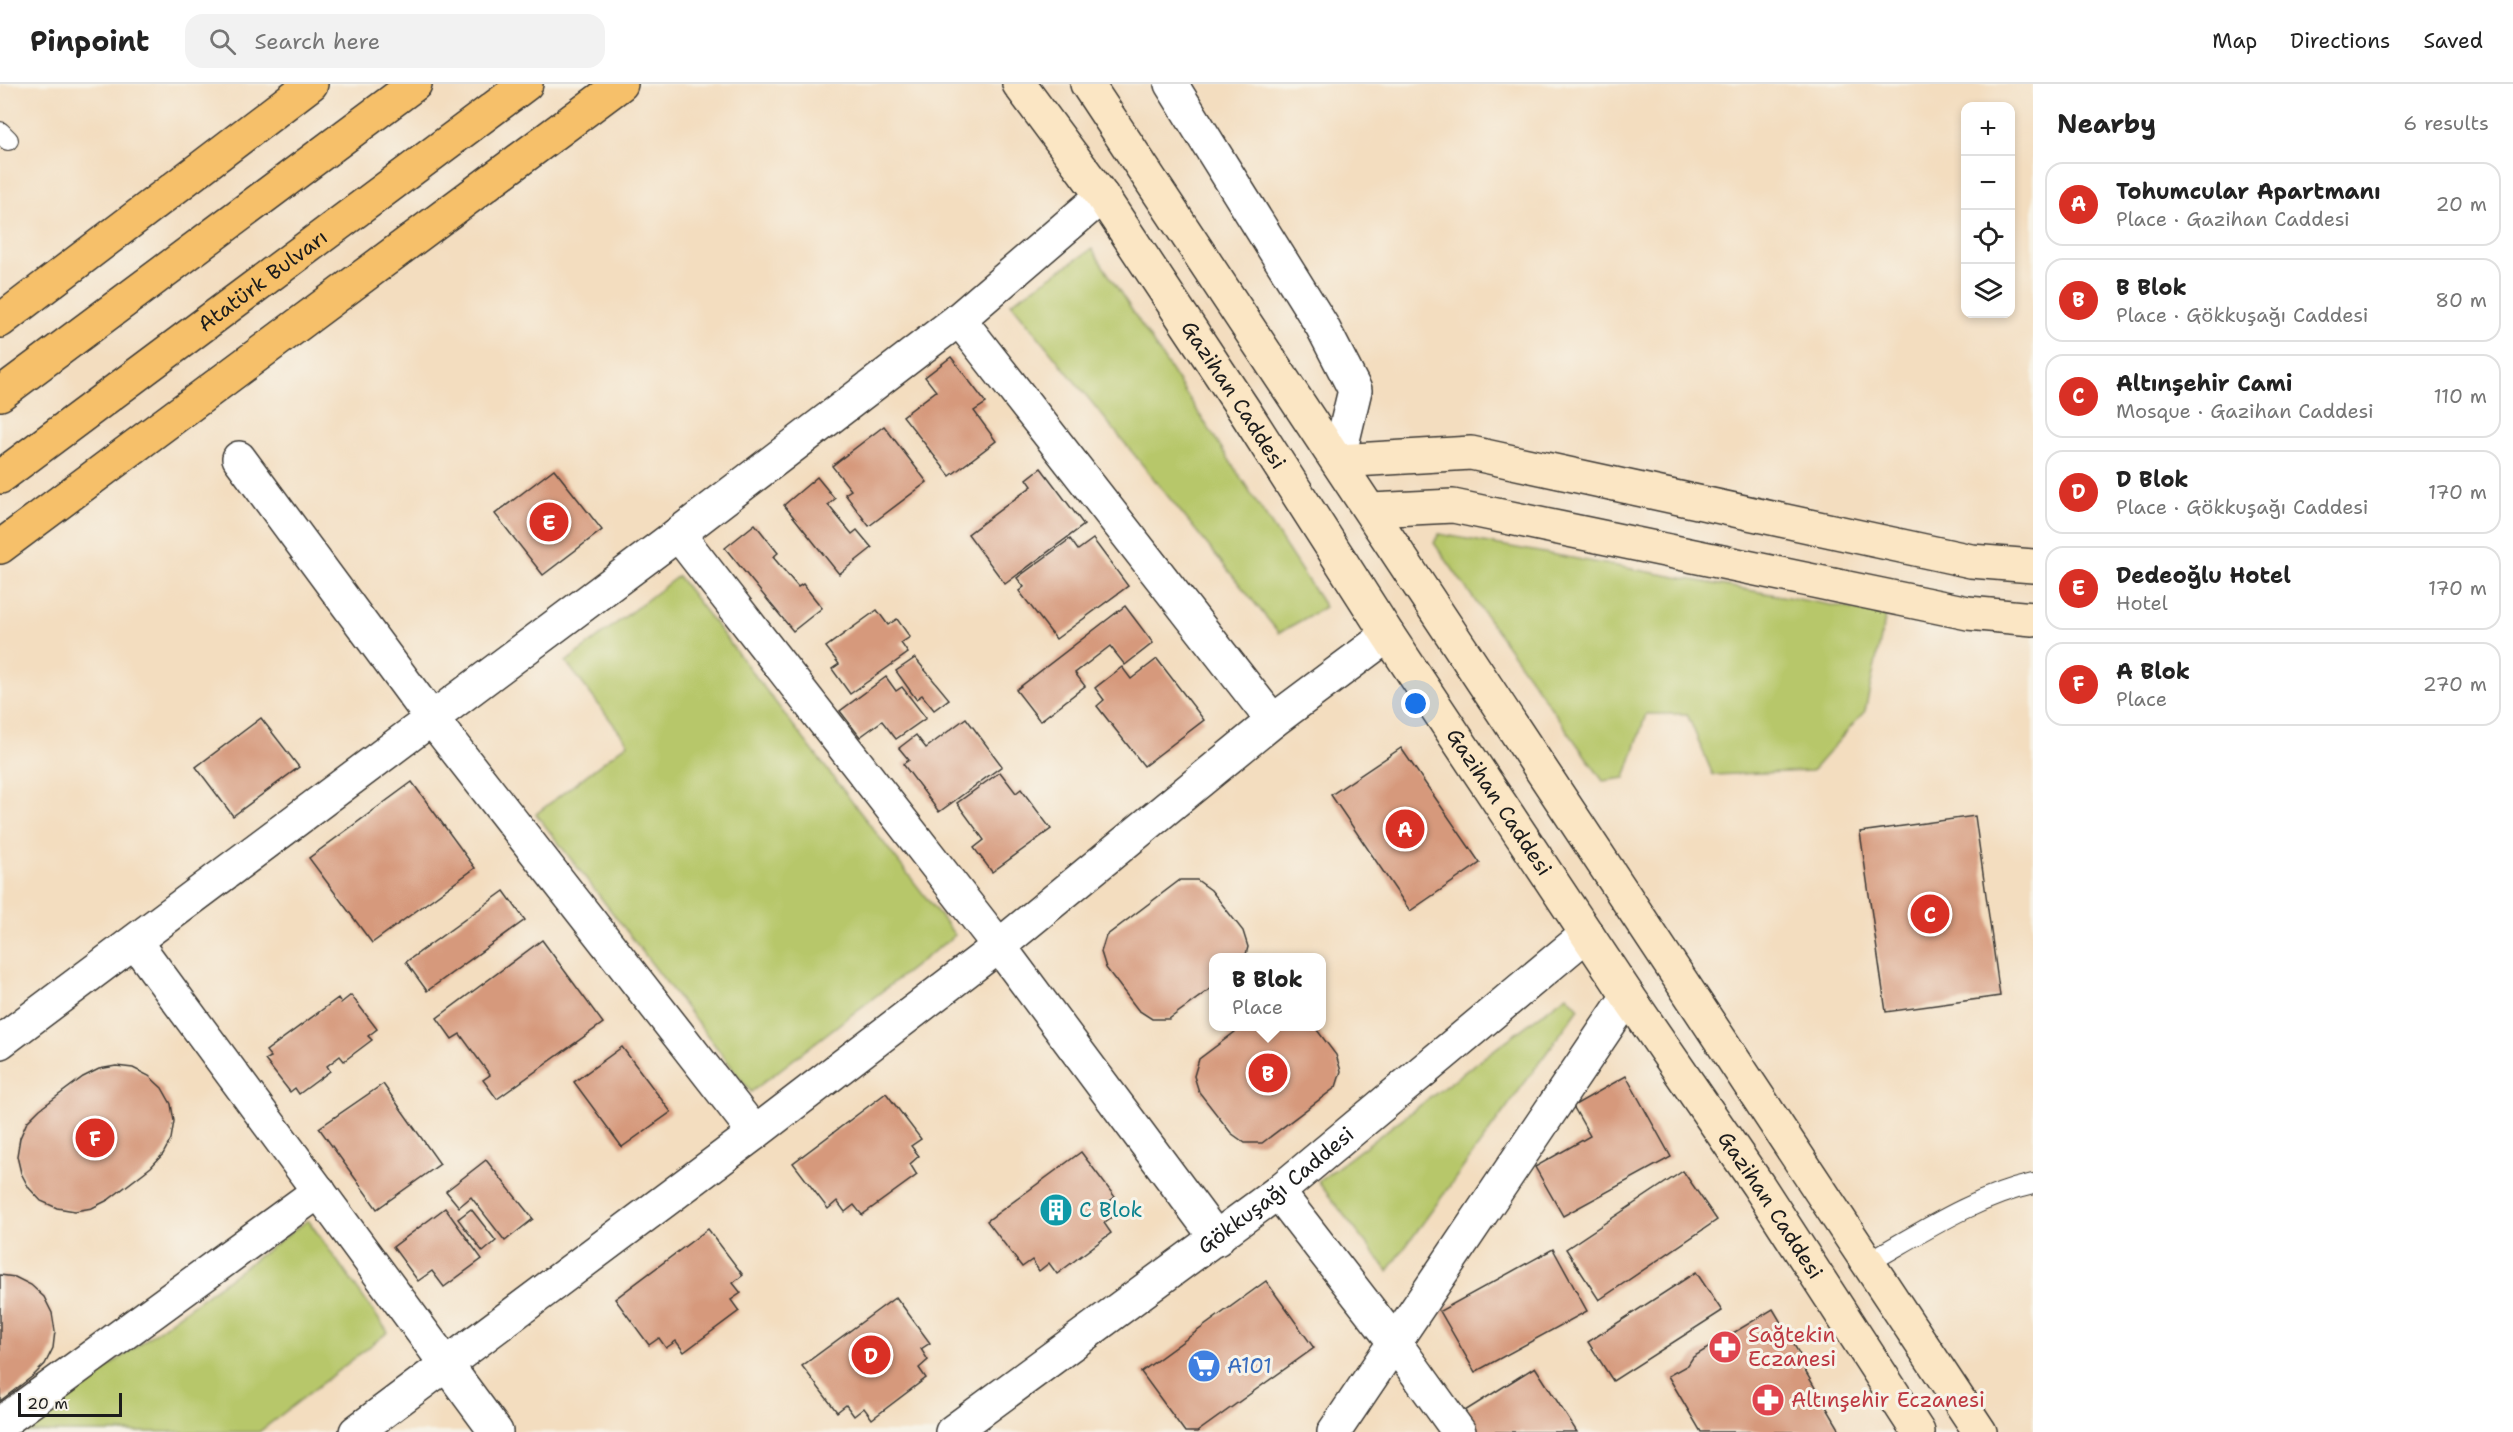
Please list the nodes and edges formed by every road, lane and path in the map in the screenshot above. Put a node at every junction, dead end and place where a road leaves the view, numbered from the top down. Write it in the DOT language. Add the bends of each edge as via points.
graph roads {
  1 [pos="311,84"];
  2 [pos="415,84"];
  3 [pos="526,84"];
  4 [pos="621,84"];
  5 [pos="1019,84"];
  6 [pos="1087,84"];
  7 [pos="1171,84"];
  8 [pos="1102,196"];
  9 [pos="959,319"];
  10 [pos="0,321"];
  11 [pos="0,394"];
  12 [pos="239,458"];
  13 [pos="1338,461"];
  14 [pos="0,477"];
  15 [pos="1371,510"];
  16 [pos="678,534"];
  17 [pos="0,547"];
  18 [pos="2033,566"];
  19 [pos="2033,619"];
  20 [pos="1388,635"];
  21 [pos="432,719"];
  22 [pos="1273,721"];
  23 [pos="1587,934"];
  24 [pos="135,942"];
  25 [pos="999,946"];
  26 [pos="1628,996"];
  27 [pos="0,1042"];
  28 [pos="755,1134"];
  29 [pos="2033,1184"];
  30 [pos="319,1191"];
  31 [pos="1278,1192"];
  32 [pos="1217,1239"];
  33 [pos="1867,1263"];
  34 [pos="1395,1342"];
  35 [pos="446,1364"];
  36 [pos="0,1424"];
  37 [pos="356,1432"];
  38 [pos="496,1432"];
  39 [pos="952,1432"];
  40 [pos="1334,1432"];
  41 [pos="1459,1432"];
  42 [pos="1918,1432"];
  43 [pos="1982,1432"];
  1 -- 10 [label="highway"];
  2 -- 11 [label="highway"];
  3 -- 14 [label="highway, Atatürk Bulvarı"];
  4 -- 17 [label="highway"];
  5 -- 8 [label="main road, Gazihan Caddesi"];
  6 -- 13 [label="main road"];
  7 -- 13 [label="street" via="1322,326 1355,390"];
  8 -- 9 [label="street"];
  8 -- 20 [label="main road, Gazihan Caddesi"];
  9 -- 16 [label="street"];
  9 -- 22 [label="street"];
  12 -- 21 [label="street"];
  13 -- 15 [label="main road"];
  13 -- 18 [label="main road" via="1471,453 1971,561"];
  15 -- 19 [label="main road" via="1453,506 1968,613"];
  15 -- 33 [label="main road"];
  16 -- 21 [label="street"];
  16 -- 25 [label="street"];
  20 -- 22 [label="street"];
  20 -- 23 [label="main road, Gazihan Caddesi"];
  21 -- 24 [label="street"];
  21 -- 28 [label="street"];
  22 -- 25 [label="street"];
  23 -- 26 [label="main road, Gazihan Caddesi"];
  23 -- 31 [label="street, Gökkuşağı Caddesi"];
  24 -- 27 [label="street"];
  24 -- 30 [label="street"];
  25 -- 28 [label="street"];
  25 -- 32 [label="street"];
  26 -- 34 [label="street"];
  26 -- 42 [label="main road, Gazihan Caddesi" via="1758,1185"];
  28 -- 35 [label="street"];
  29 -- 33 [label="lane" via="1992,1197"];
  30 -- 35 [label="street"];
  30 -- 36 [label="street"];
  31 -- 32 [label="street, Gökkuşağı Caddesi"];
  31 -- 34 [label="street"];
  32 -- 39 [label="street, Gökkuşağı Caddesi"];
  33 -- 43 [label="main road"];
  34 -- 40 [label="street"];
  34 -- 41 [label="street"];
  35 -- 37 [label="street"];
  35 -- 38 [label="street"];
}
